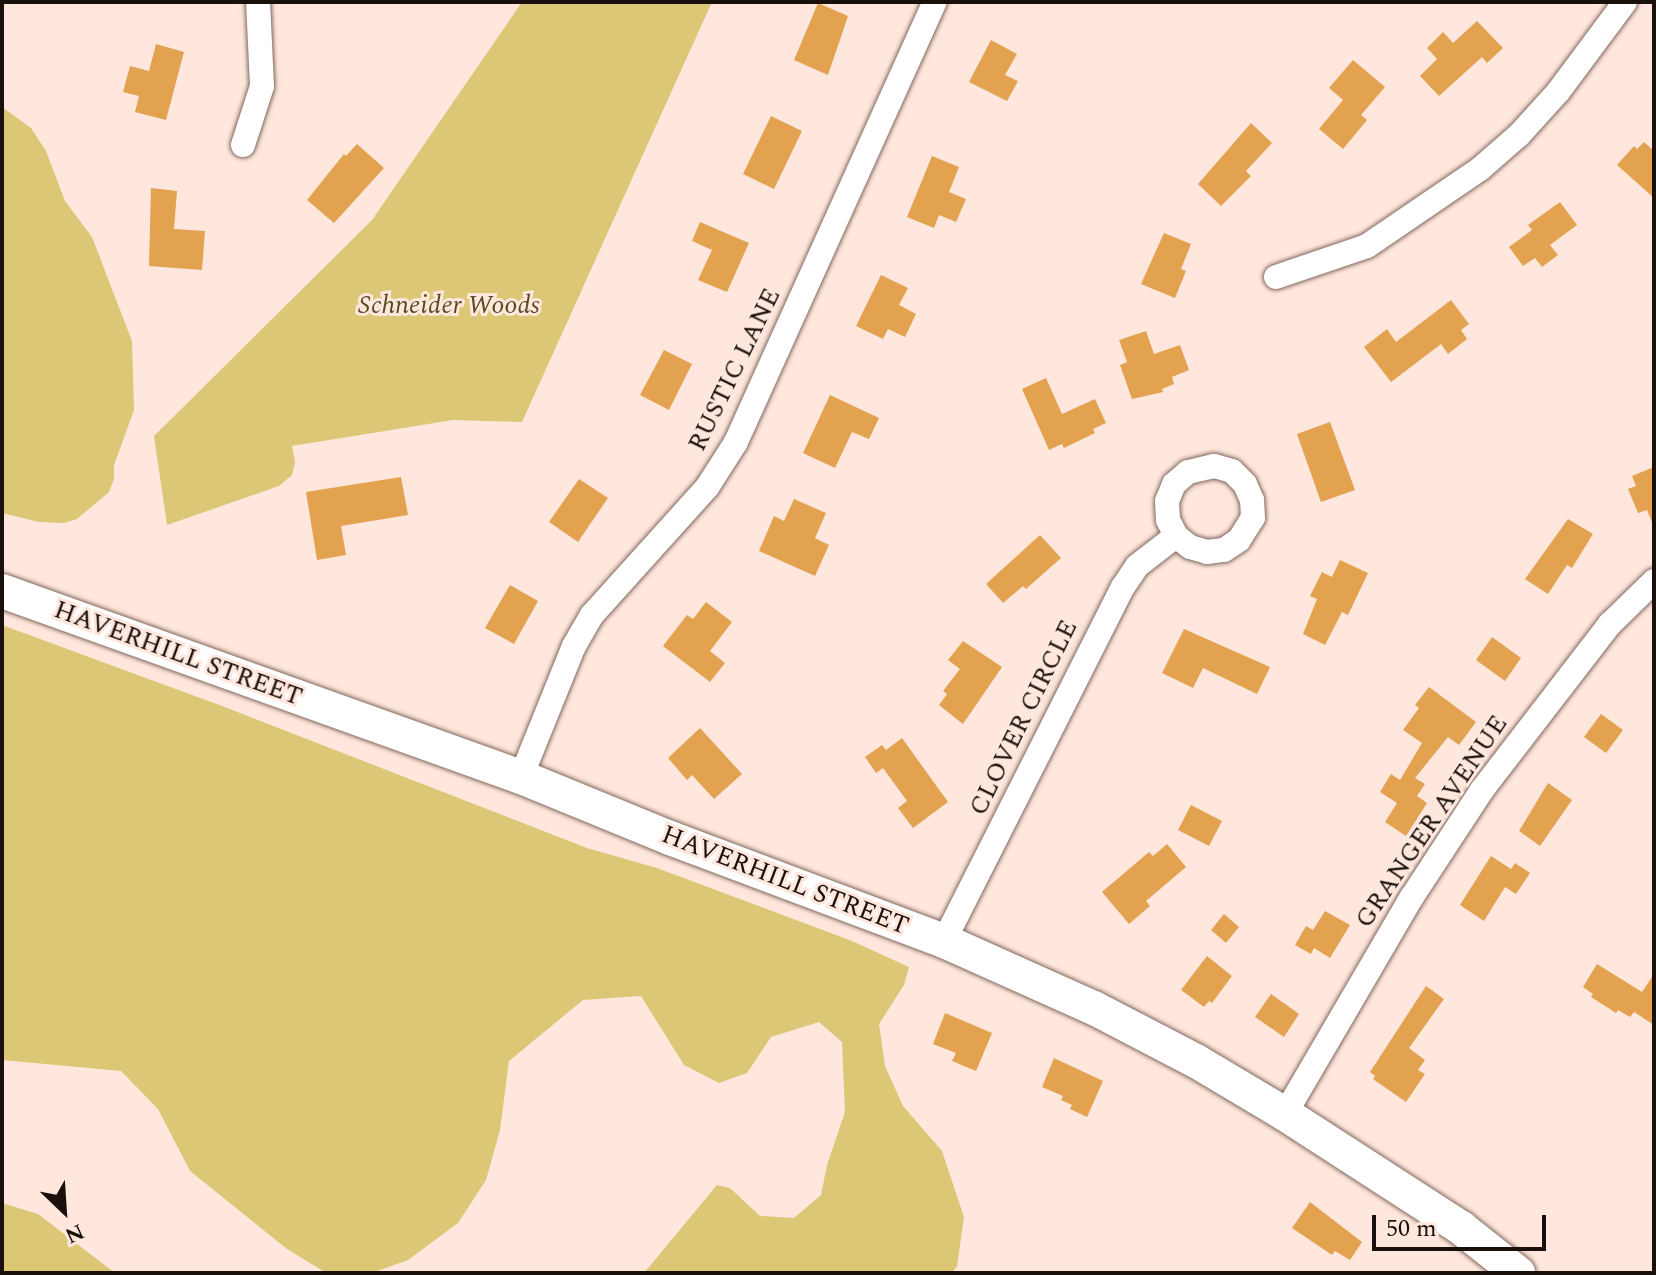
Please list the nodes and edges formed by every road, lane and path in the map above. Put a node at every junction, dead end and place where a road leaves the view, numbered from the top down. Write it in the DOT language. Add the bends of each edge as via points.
graph roads {
  1 [pos="258,2"];
  2 [pos="935,2"];
  3 [pos="1625,2"];
  4 [pos="243,145"];
  5 [pos="1276,277"];
  6 [pos="1176,536"];
  7 [pos="1654,581"];
  8 [pos="2,591"];
  9 [pos="521,777"];
  10 [pos="944,941"];
  11 [pos="1285,1114"];
  12 [pos="1518,1273"];
  1 -- 4 [label="street" via="262,86"];
  2 -- 9 [label="street, RUSTIC LANE" via="736,442 708,486 592,615 574,646"];
  3 -- 5 [label="street" via="1558,92 1480,169 1367,246"];
  6 -- 10 [label="street, CLOVER CIRCLE" via="1137,566 1106,617"];
  7 -- 11 [label="street, GRANGER AVENUE" via="1610,624 1482,790 1412,897"];
  8 -- 9 [label="street, HAVERHILL STREET"];
  9 -- 10 [label="street, HAVERHILL STREET"];
  10 -- 11 [label="street, HAVERHILL STREET" via="1148,1035"];
  11 -- 12 [label="street, HAVERHILL STREET" via="1461,1228"];
}
